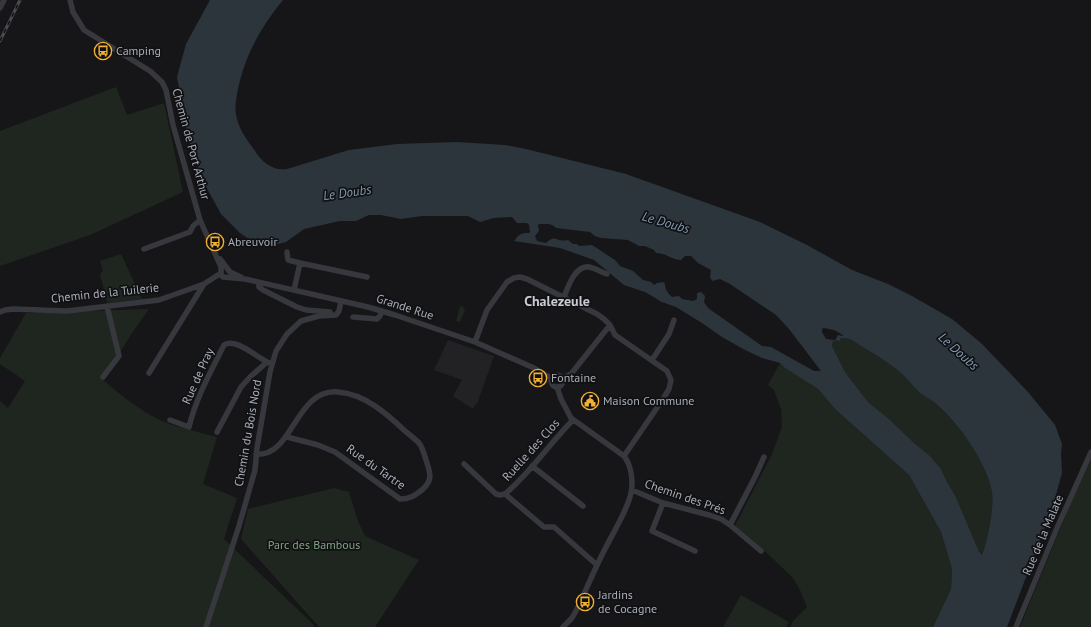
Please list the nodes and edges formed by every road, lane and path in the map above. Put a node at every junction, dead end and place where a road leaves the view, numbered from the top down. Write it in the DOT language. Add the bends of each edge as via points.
graph roads {
  1 [pos="4,0"];
  2 [pos="70,0"];
  3 [pos="0,8"];
  4 [pos="200,220"];
  5 [pos="144,249"];
  6 [pos="287,252"];
  7 [pos="300,263"];
  8 [pos="226,274"];
  9 [pos="607,274"];
  10 [pos="367,277"];
  11 [pos="258,282"];
  12 [pos="204,284"];
  13 [pos="294,290"];
  14 [pos="564,297"];
  15 [pos="341,301"];
  16 [pos="107,306"];
  17 [pos="382,311"];
  18 [pos="0,312"];
  19 [pos="330,312"];
  20 [pos="353,317"];
  21 [pos="674,320"];
  22 [pos="610,325"];
  23 [pos="475,342"];
  24 [pos="652,360"];
  25 [pos="270,363"];
  26 [pos="149,373"];
  27 [pos="103,378"];
  28 [pos="551,378"];
  29 [pos="563,378"];
  30 [pos="557,387"];
  31 [pos="170,420"];
  32 [pos="573,420"];
  33 [pos="217,432"];
  34 [pos="287,437"];
  35 [pos="1091,452"];
  36 [pos="256,454"];
  37 [pos="624,456"];
  38 [pos="764,457"];
  39 [pos="464,464"];
  40 [pos="532,466"];
  41 [pos="632,490"];
  42 [pos="505,494"];
  43 [pos="663,503"];
  44 [pos="583,506"];
  45 [pos="730,525"];
  46 [pos="695,551"];
  47 [pos="762,551"];
  48 [pos="597,565"];
  49 [pos="206,627"];
  50 [pos="563,627"];
  51 [pos="1016,627"];
  1 -- 3 [label="street"];
  2 -- 4 [label="street, Chemin de Port Arthur" via="73,12 84,30 150,71 162,82"];
  4 -- 5 [label="street" via="190,232"];
  4 -- 8 [label="street, Chemin de Port Arthur"];
  6 -- 7 [label="street" via="288,260"];
  7 -- 10 [label="street"];
  7 -- 13 [label="street"];
  8 -- 11 [label="street, Grande Rue"];
  8 -- 12 [label="street, Chemin de la Tuilerie"];
  9 -- 14 [label="street" via="592,267 582,268 570,282"];
  11 -- 13 [label="street, Grande Rue"];
  11 -- 19 [label="street" via="259,287 290,305 306,310"];
  12 -- 16 [label="street, Chemin de la Tuilerie" via="159,300"];
  12 -- 26 [label="street"];
  13 -- 15 [label="street, Grande Rue"];
  14 -- 22 [label="street" via="597,314"];
  14 -- 23 [label="street" via="520,277 506,282 487,310"];
  15 -- 17 [label="street, Grande Rue"];
  15 -- 25 [label="street, Chemin du Bois Nord" via="336,315 305,319 296,325 282,341"];
  16 -- 18 [label="street, Chemin de la Tuilerie" via="67,311 13,309"];
  16 -- 27 [label="street" via="119,356"];
  17 -- 20 [label="street" via="377,319"];
  17 -- 23 [label="street, Grande Rue"];
  21 -- 24 [label="street" via="669,334"];
  22 -- 24 [label="street" via="615,335"];
  22 -- 29 [label="street" via="571,374"];
  23 -- 28 [label="street, Grande Rue"];
  24 -- 37 [label="street" via="667,371 671,380 669,389"];
  25 -- 31 [label="street, Rue de Pray" via="242,346 228,342 224,345 200,396 189,427"];
  25 -- 33 [label="street" via="241,387"];
  25 -- 36 [label="street, Chemin du Bois Nord"];
  28 -- 29 [label="street" via="556,374"];
  28 -- 30 [label="street" via="552,384"];
  29 -- 30 [label="street" via="563,384"];
  30 -- 32 [label="street"];
  32 -- 37 [label="street"];
  32 -- 40 [label="street, Ruelle des Clos"];
  34 -- 34 [label="street, Rue du Tartre" via="294,422 314,399 326,392 351,394 386,413 420,444 430,472 429,482 413,497 400,499 335,452"];
  34 -- 36 [label="street, Rue du Tartre" via="271,452"];
  35 -- 51 [label="street, Rue de la Malate"];
  36 -- 49 [label="street, Chemin du Bois Nord" via="255,470 239,526"];
  37 -- 41 [label="street" via="630,465"];
  38 -- 45 [label="street, Chemin des Prés"];
  39 -- 42 [label="street" via="496,494"];
  40 -- 42 [label="street, Ruelle des Clos"];
  40 -- 44 [label="street"];
  41 -- 43 [label="street, Chemin des Prés"];
  41 -- 48 [label="street"];
  42 -- 48 [label="street" via="544,527 554,527"];
  43 -- 45 [label="street, Chemin des Prés" via="709,515"];
  43 -- 46 [label="street" via="652,531"];
  45 -- 47 [label="street, Chemin des Prés"];
  48 -- 50 [label="street" via="576,611"];
}
